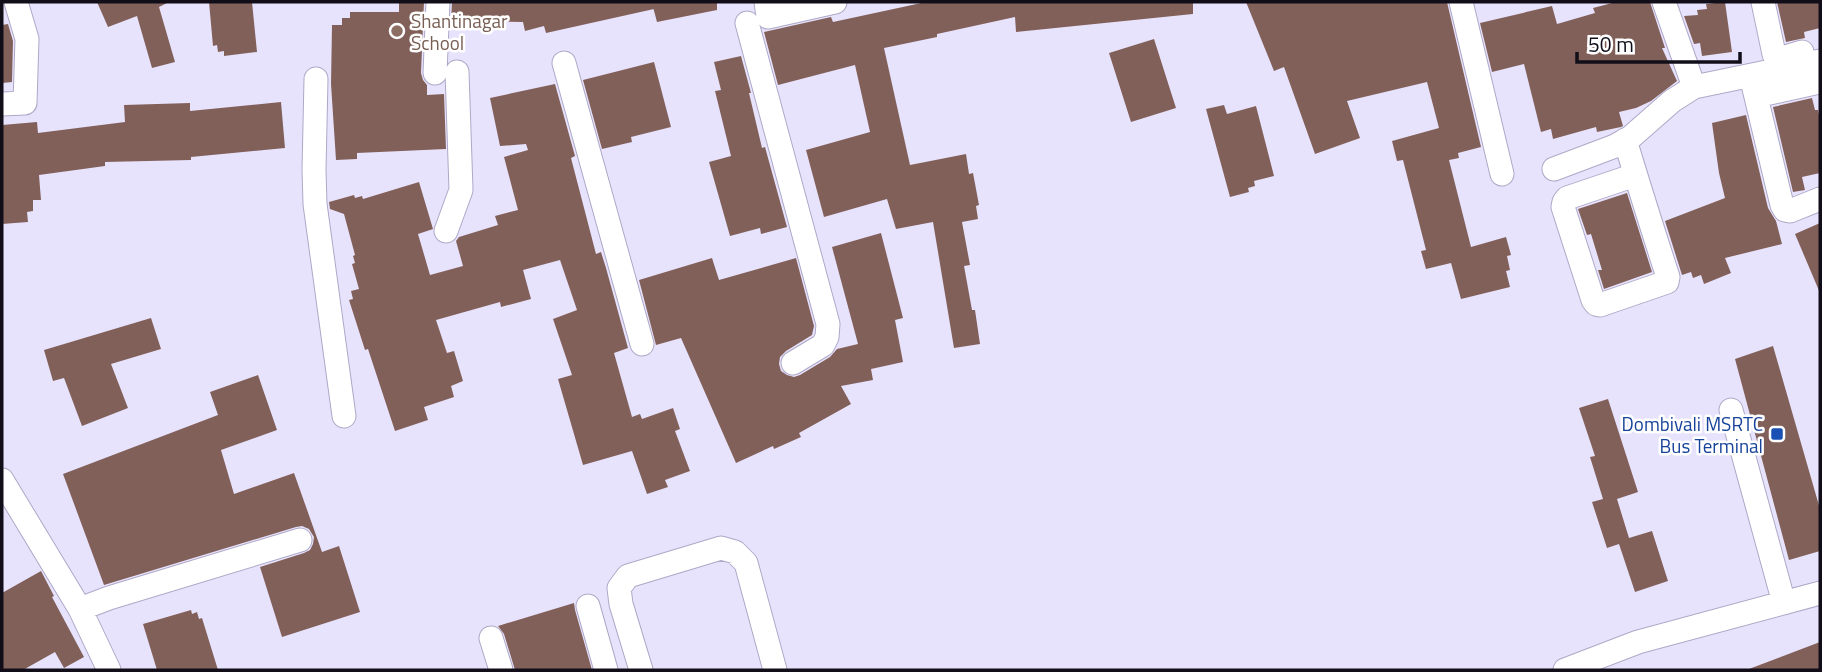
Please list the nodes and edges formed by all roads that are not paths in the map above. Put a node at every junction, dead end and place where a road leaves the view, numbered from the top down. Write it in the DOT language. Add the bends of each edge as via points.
graph roads {
  1 [pos="16,2"];
  2 [pos="438,2"];
  3 [pos="835,2"];
  4 [pos="1461,2"];
  5 [pos="1664,2"];
  6 [pos="1763,2"];
  7 [pos="760,14"];
  8 [pos="564,63"];
  9 [pos="1818,73"];
  10 [pos="316,79"];
  11 [pos="1753,86"];
  12 [pos="1694,87"];
  13 [pos="2,104"];
  14 [pos="1625,141"];
  15 [pos="1554,169"];
  16 [pos="1502,174"];
  17 [pos="1635,175"];
  18 [pos="1820,199"];
  19 [pos="446,231"];
  20 [pos="642,344"];
  21 [pos="793,363"];
  22 [pos="1731,410"];
  23 [pos="344,416"];
  24 [pos="2,480"];
  25 [pos="300,540"];
  26 [pos="1820,593"];
  27 [pos="1784,603"];
  28 [pos="588,606"];
  29 [pos="80,609"];
  30 [pos="491,638"];
  31 [pos="109,670"];
  32 [pos="501,670"];
  33 [pos="606,670"];
  34 [pos="641,670"];
  35 [pos="775,670"];
  36 [pos="1565,670"];
  1 -- 13 [label="street" via="27,39 25,103"];
  2 -- 19 [label="street" via="461,190"];
  3 -- 7 [label="street"];
  4 -- 16 [label="street"];
  5 -- 12 [label="street"];
  6 -- 9 [label="street" via="1776,57"];
  7 -- 21 [label="street" via="828,324 822,345"];
  8 -- 20 [label="street"];
  9 -- 11 [label="street"];
  10 -- 23 [label="street" via="315,204"];
  11 -- 12 [label="street"];
  11 -- 18 [label="street" via="1782,205 1790,211"];
  12 -- 14 [label="street"];
  14 -- 15 [label="street"];
  14 -- 17 [label="street"];
  17 -- 17 [label="street" via="1667,282 1595,304 1563,202"];
  22 -- 27 [label="street"];
  24 -- 29 [label="street"];
  25 -- 29 [label="street"];
  26 -- 27 [label="street"];
  27 -- 36 [label="street" via="1638,642"];
  28 -- 33 [label="street"];
  29 -- 31 [label="street"];
  30 -- 32 [label="street"];
  34 -- 35 [label="street" via="619,588 628,576 721,548 735,552 746,564"];
}
